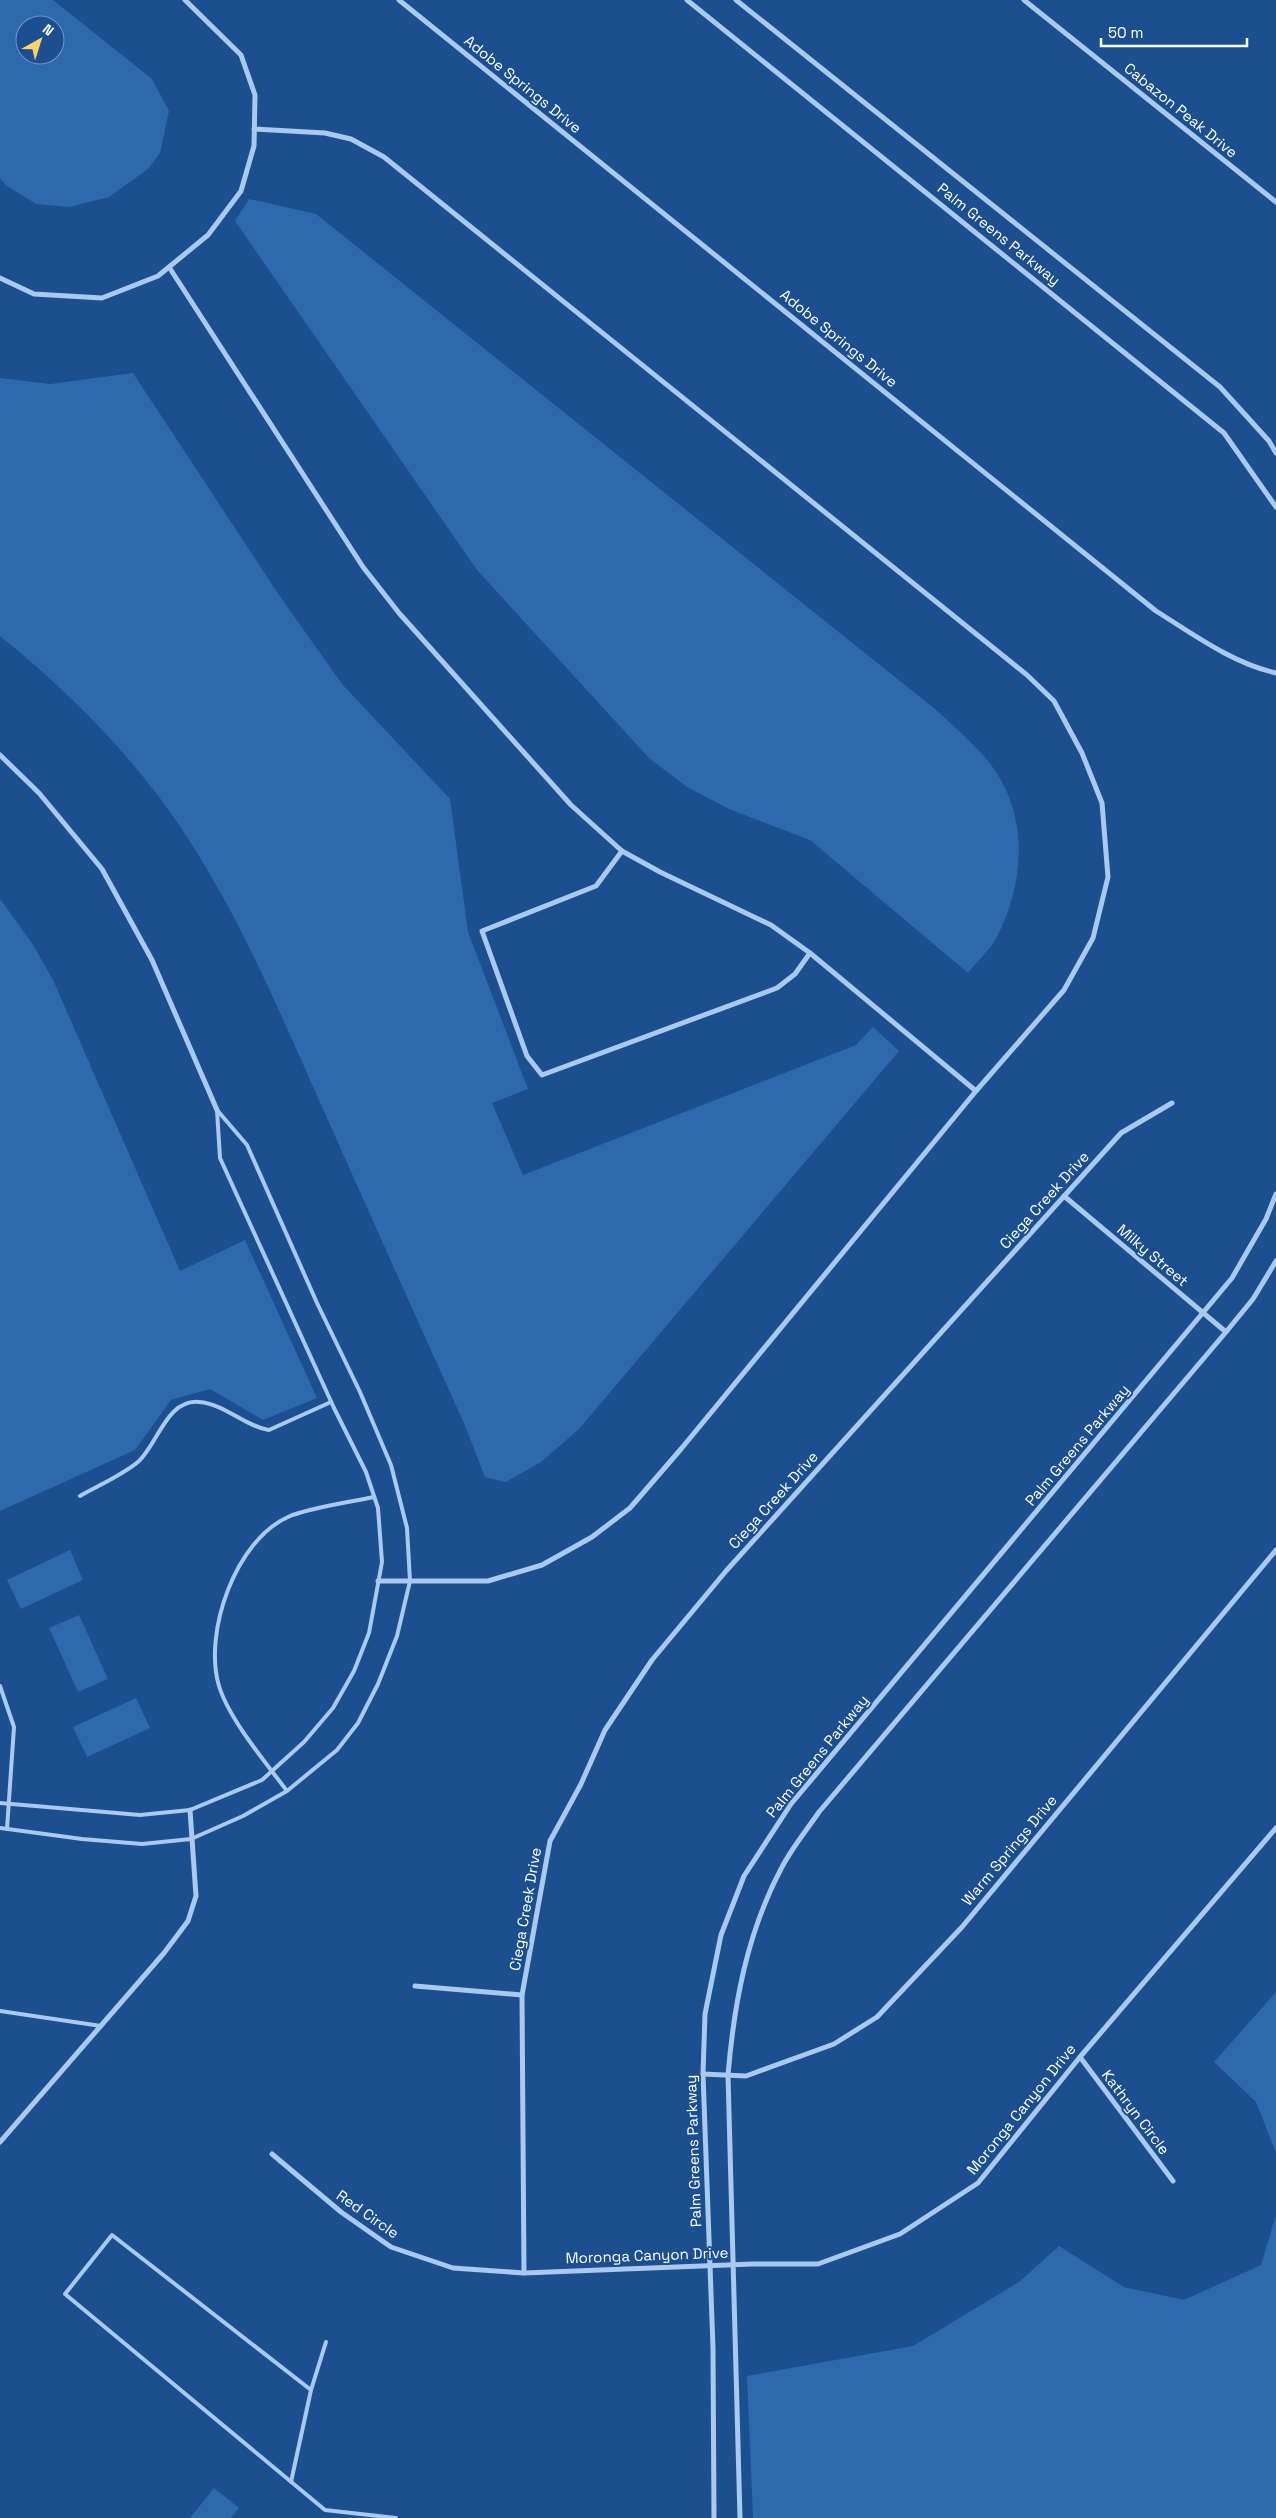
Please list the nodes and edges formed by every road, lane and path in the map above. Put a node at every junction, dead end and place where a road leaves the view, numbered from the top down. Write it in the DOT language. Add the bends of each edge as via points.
graph roads {
  1 [pos="185,0"];
  2 [pos="399,0"];
  3 [pos="687,0"];
  4 [pos="736,0"];
  5 [pos="1024,0"];
  6 [pos="254,129"];
  7 [pos="1276,202"];
  8 [pos="168,267"];
  9 [pos="0,278"];
  10 [pos="1276,453"];
  11 [pos="1276,507"];
  12 [pos="1276,673"];
  13 [pos="0,755"];
  14 [pos="622,851"];
  15 [pos="810,953"];
  16 [pos="976,1091"];
  17 [pos="1172,1103"];
  18 [pos="217,1110"];
  19 [pos="1276,1194"];
  20 [pos="1064,1196"];
  21 [pos="1276,1261"];
  22 [pos="1204,1314"];
  23 [pos="1226,1332"];
  24 [pos="331,1402"];
  25 [pos="80,1496"];
  26 [pos="374,1497"];
  27 [pos="1276,1550"];
  28 [pos="378,1581"];
  29 [pos="410,1581"];
  30 [pos="0,1686"];
  31 [pos="272,1771"];
  32 [pos="287,1791"];
  33 [pos="0,1803"];
  34 [pos="9,1804"];
  35 [pos="190,1810"];
  36 [pos="0,1828"];
  37 [pos="1276,1828"];
  38 [pos="7,1829"];
  39 [pos="191,1839"];
  40 [pos="415,1986"];
  41 [pos="522,1995"];
  42 [pos="0,2011"];
  43 [pos="100,2026"];
  44 [pos="1080,2057"];
  45 [pos="703,2074"];
  46 [pos="728,2075"];
  47 [pos="0,2142"];
  48 [pos="272,2154"];
  49 [pos="1172,2181"];
  50 [pos="734,2264"];
  51 [pos="709,2266"];
  52 [pos="524,2273"];
  53 [pos="326,2342"];
  54 [pos="311,2390"];
  55 [pos="291,2482"];
  56 [pos="396,2518"];
  57 [pos="714,2518"];
  58 [pos="740,2518"];
  1 -- 6 [label="street" via="242,55 255,95"];
  2 -- 12 [label="street, Adobe Springs Drive" via="1156,611 1214,648"];
  3 -- 11 [label="street, Palm Greens Parkway" via="1224,433"];
  4 -- 10 [label="street, Palm Greens Parkway" via="1220,387"];
  5 -- 7 [label="street, Cabazon Peak Drive"];
  6 -- 8 [label="street" via="254,146 242,191 208,235"];
  6 -- 16 [label="street" via="325,133 351,138 384,157 1027,674 1054,701 1082,753 1102,804 1108,877 1093,938 1064,990"];
  8 -- 9 [label="street" via="158,276 102,298 34,294"];
  8 -- 14 [label="street" via="358,558 393,605 571,804"];
  13 -- 18 [label="street" via="39,793 102,869 152,960"];
  14 -- 15 [label="street" via="771,925"];
  14 -- 15 [label="street" via="596,886 482,931 528,1056 542,1075 777,988 795,974"];
  15 -- 16 [label="street"];
  16 -- 29 [label="street" via="630,1508 592,1537 542,1565 488,1581"];
  17 -- 20 [label="street, Ciega Creek Drive" via="1121,1133"];
  18 -- 24 [label="lane" via="220,1158"];
  18 -- 29 [label="lane" via="247,1145 391,1465 407,1528"];
  19 -- 22 [label="street, Palm Greens Parkway" via="1232,1278"];
  20 -- 22 [label="street, Milky Street"];
  20 -- 41 [label="street, Ciega Creek Drive" via="726,1571 652,1660 604,1730 581,1784 550,1841"];
  21 -- 23 [label="street" via="1253,1299"];
  22 -- 23 [label="street, Milky Street"];
  22 -- 45 [label="street, Palm Greens Parkway" via="797,1797 770,1836 744,1876 721,1935 705,2014"];
  23 -- 46 [label="street" via="819,1812 786,1860 753,1930 732,2019"];
  24 -- 25 [label="lane" via="269,1430 211,1404 183,1404 174,1410 139,1460"];
  24 -- 26 [label="lane" via="366,1472"];
  26 -- 28 [label="lane" via="378,1508 382,1562"];
  26 -- 31 [label="lane" via="282,1520 244,1555 232,1582 218,1629 215,1657 219,1685 229,1709"];
  27 -- 46 [label="street, Warm Springs Drive" via="962,1926 877,2017 834,2044 746,2076"];
  28 -- 29 [label="street"];
  28 -- 31 [label="lane" via="369,1633 354,1671 333,1708 304,1742"];
  29 -- 32 [label="lane" via="397,1636 358,1723 337,1750"];
  30 -- 34 [label="lane" via="14,1727"];
  31 -- 32 [label="lane"];
  31 -- 35 [label="lane" via="262,1780"];
  32 -- 39 [label="lane" via="243,1816"];
  33 -- 34 [label="lane"];
  34 -- 35 [label="lane" via="140,1815"];
  34 -- 38 [label="lane"];
  35 -- 39 [label="street"];
  36 -- 38 [label="lane"];
  37 -- 44 [label="street, Moronga Canyon Drive"];
  38 -- 39 [label="lane" via="142,1844"];
  39 -- 43 [label="street" via="196,1896 188,1921"];
  40 -- 41 [label="street"];
  41 -- 52 [label="street, Ciega Creek Drive"];
  42 -- 43 [label="lane"];
  43 -- 47 [label="street"];
  44 -- 49 [label="street, Kathryn Circle"];
  44 -- 50 [label="street, Moronga Canyon Drive" via="978,2183 900,2234 818,2264"];
  45 -- 46 [label="street, Warm Springs Drive"];
  45 -- 51 [label="street, Palm Greens Parkway"];
  46 -- 50 [label="street"];
  48 -- 52 [label="street, Red Circle" via="341,2212 391,2247 453,2268"];
  50 -- 51 [label="street, Moronga Canyon Drive"];
  50 -- 58 [label="street"];
  51 -- 52 [label="street, Moronga Canyon Drive"];
  51 -- 57 [label="street, Palm Greens Parkway"];
  53 -- 54 [label="lane"];
  54 -- 55 [label="lane"];
  54 -- 55 [label="lane" via="112,2235 66,2294"];
  55 -- 56 [label="lane" via="325,2510"];
}
